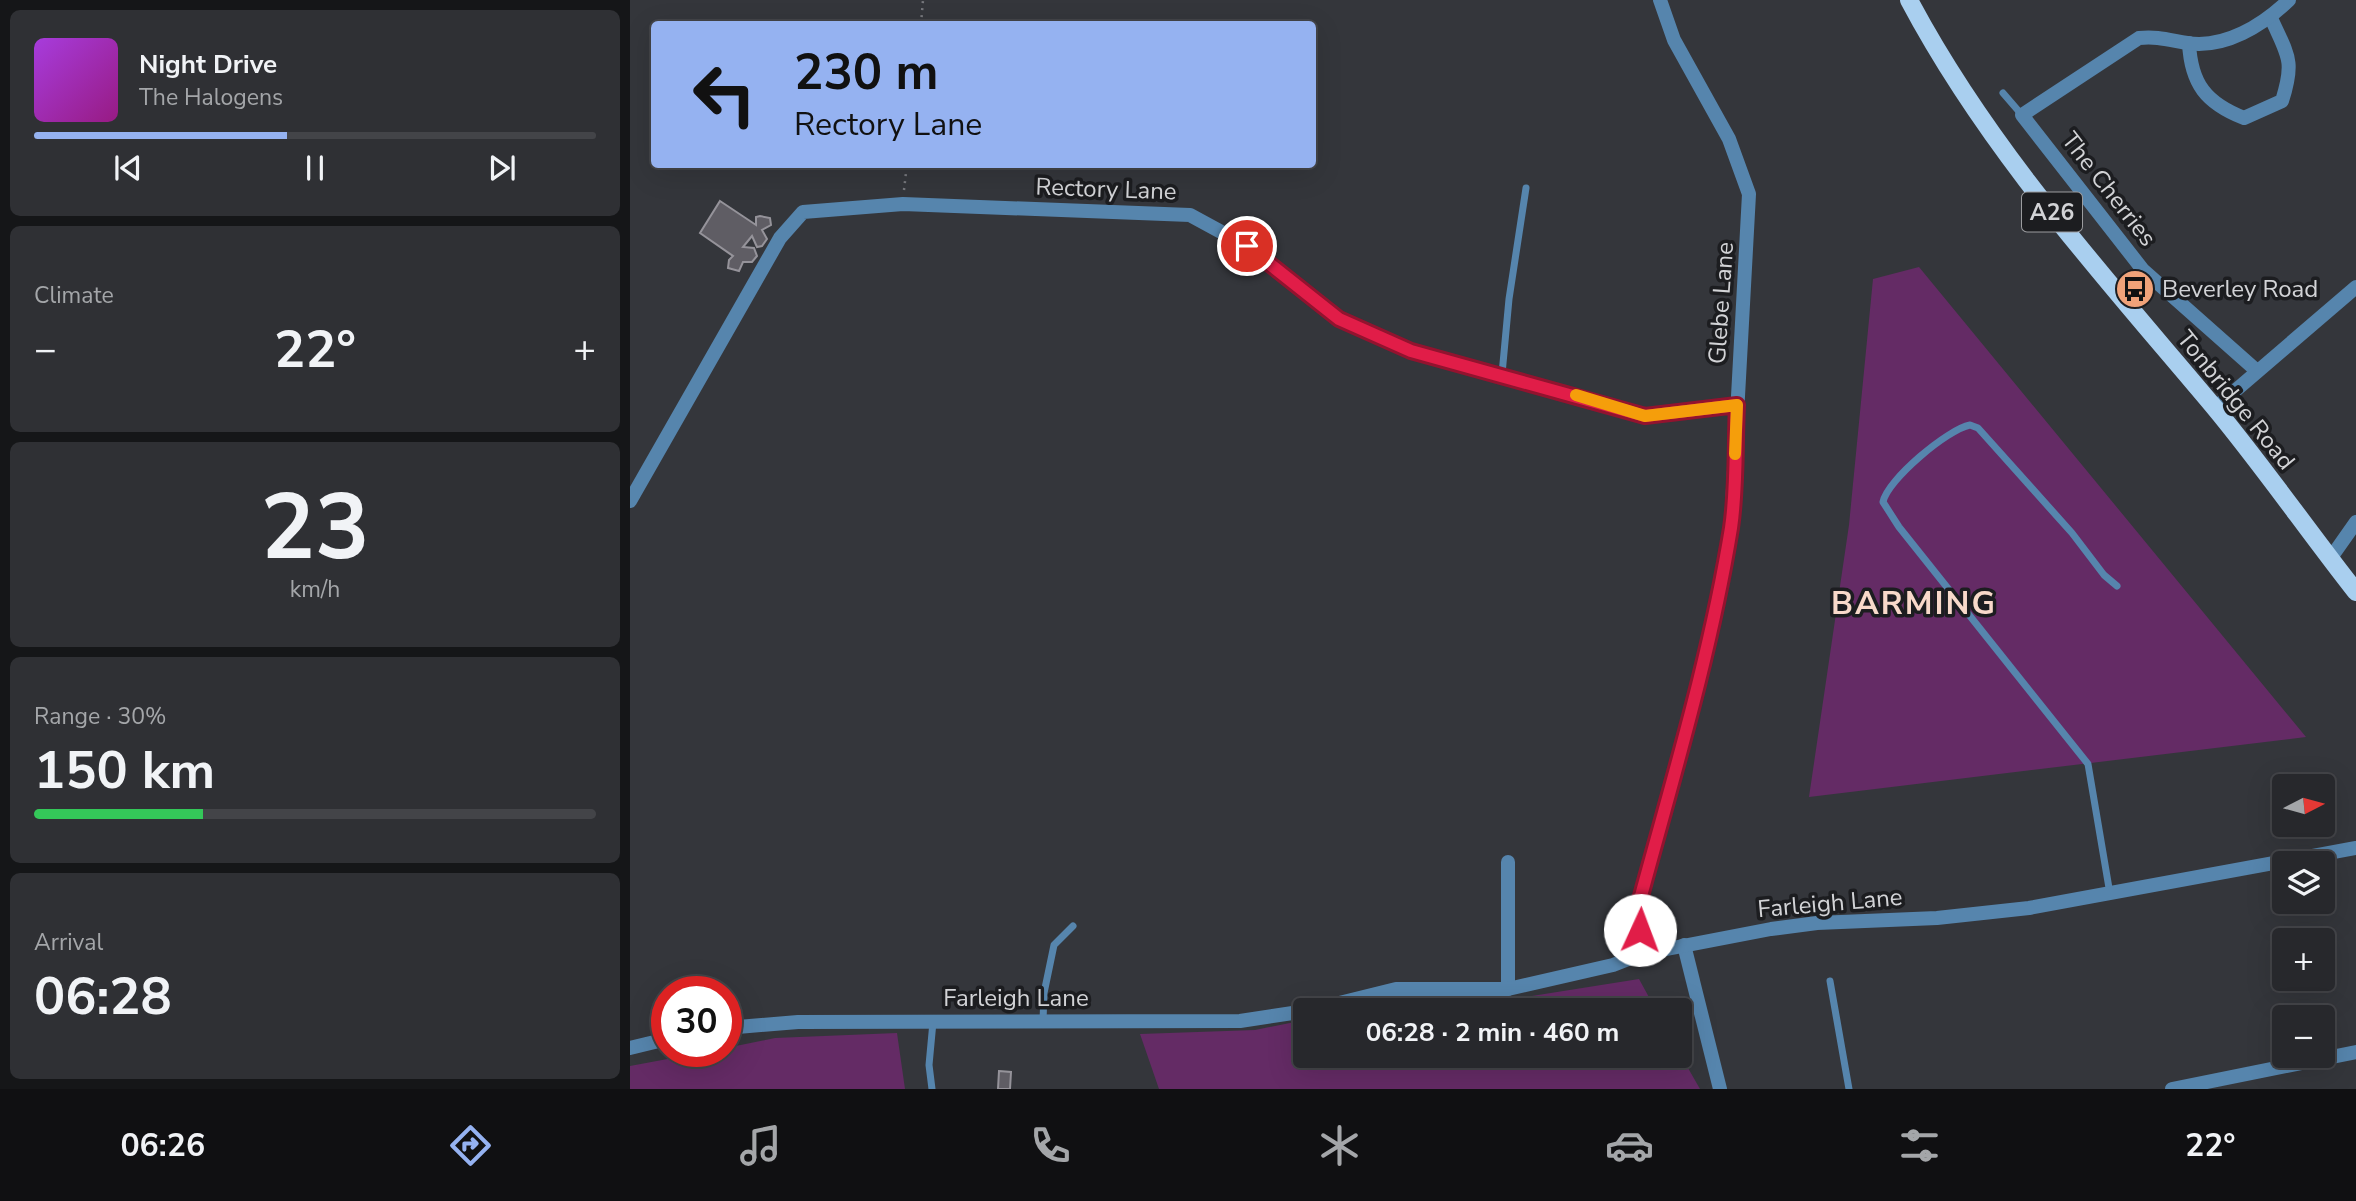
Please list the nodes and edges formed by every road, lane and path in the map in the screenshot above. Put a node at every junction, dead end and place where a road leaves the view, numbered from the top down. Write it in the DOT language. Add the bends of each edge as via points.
graph roads {
  1 [pos="923,0"];
  2 [pos="1660,0"];
  3 [pos="1909,0"];
  4 [pos="2289,0"];
  5 [pos="2271,18"];
  6 [pos="921,21"];
  7 [pos="2189,43"];
  8 [pos="2003,93"];
  9 [pos="2022,115"];
  10 [pos="907,168"];
  11 [pos="1525,188"];
  12 [pos="903,204"];
  13 [pos="2356,287"];
  14 [pos="2257,371"];
  15 [pos="1502,374"];
  16 [pos="1737,405"];
  17 [pos="2215,408"];
  18 [pos="630,500"];
  19 [pos="2356,522"];
  20 [pos="2330,559"];
  21 [pos="2117,586"];
  22 [pos="2356,592"];
  23 [pos="2356,848"];
  24 [pos="1508,862"];
  25 [pos="2110,894"];
  26 [pos="1073,926"];
  27 [pos="1684,945"];
  28 [pos="1642,954"];
  29 [pos="1830,981"];
  30 [pos="1508,989"];
  31 [pos="1360,998"];
  32 [pos="1293,1013"];
  33 [pos="933,1021"];
  34 [pos="1043,1021"];
  35 [pos="742,1027"];
  36 [pos="651,1043"];
  37 [pos="630,1048"];
  38 [pos="2356,1052"];
  39 [pos="932,1089"];
  40 [pos="1720,1089"];
  41 [pos="1849,1089"];
  42 [pos="2172,1089"];
  1 -- 6 [label="path"];
  2 -- 16 [label="street, Glebe Lane" via="1674,40 1729,139 1749,194"];
  3 -- 17 [label="main road, Tonbridge Road / A26" via="1998,145"];
  4 -- 5 [label="street"];
  5 -- 7 [label="street" via="2248,32"];
  5 -- 7 [label="street" via="2291,62 2289,80 2282,101 2244,118 2206,96 2190,67"];
  7 -- 9 [label="street" via="2160,36 2139,38"];
  8 -- 9 [label="lane"];
  9 -- 14 [label="street, The Cherries" via="2143,270"];
  10 -- 12 [label="path"];
  11 -- 15 [label="lane"];
  12 -- 15 [label="street, Rectory Lane" via="1190,215 1247,246 1339,319 1411,351"];
  12 -- 18 [label="street, Rectory Lane" via="803,212 780,238"];
  13 -- 14 [label="street"];
  14 -- 17 [label="street"];
  15 -- 16 [label="street, Rectory Lane" via="1645,416"];
  16 -- 28 [label="street, Glebe Lane" via="1731,525 1705,661 1638,907"];
  17 -- 20 [label="main road, Tonbridge Road / A26"];
  19 -- 20 [label="street"];
  20 -- 22 [label="main road, Tonbridge Road / A26"];
  21 -- 25 [label="lane" via="1978,428 1970,425 1952,433 1901,475 1885,495 1883,502 1899,527 2088,764"];
  23 -- 25 [label="street, Farleigh Lane"];
  24 -- 30 [label="street"];
  25 -- 27 [label="street, Farleigh Lane" via="1937,918 1794,926"];
  26 -- 34 [label="lane" via="1054,945"];
  27 -- 28 [label="street, Farleigh Lane"];
  27 -- 40 [label="street"];
  28 -- 30 [label="street, Farleigh Lane"];
  29 -- 41 [label="lane"];
  30 -- 31 [label="street, Farleigh Lane" via="1396,989"];
  32 -- 34 [label="street, Farleigh Lane" via="1240,1021"];
  33 -- 34 [label="street, Farleigh Lane"];
  33 -- 35 [label="street, Farleigh Lane"];
  33 -- 39 [label="lane"];
  36 -- 37 [label="street"];
  38 -- 42 [label="street"];
}
